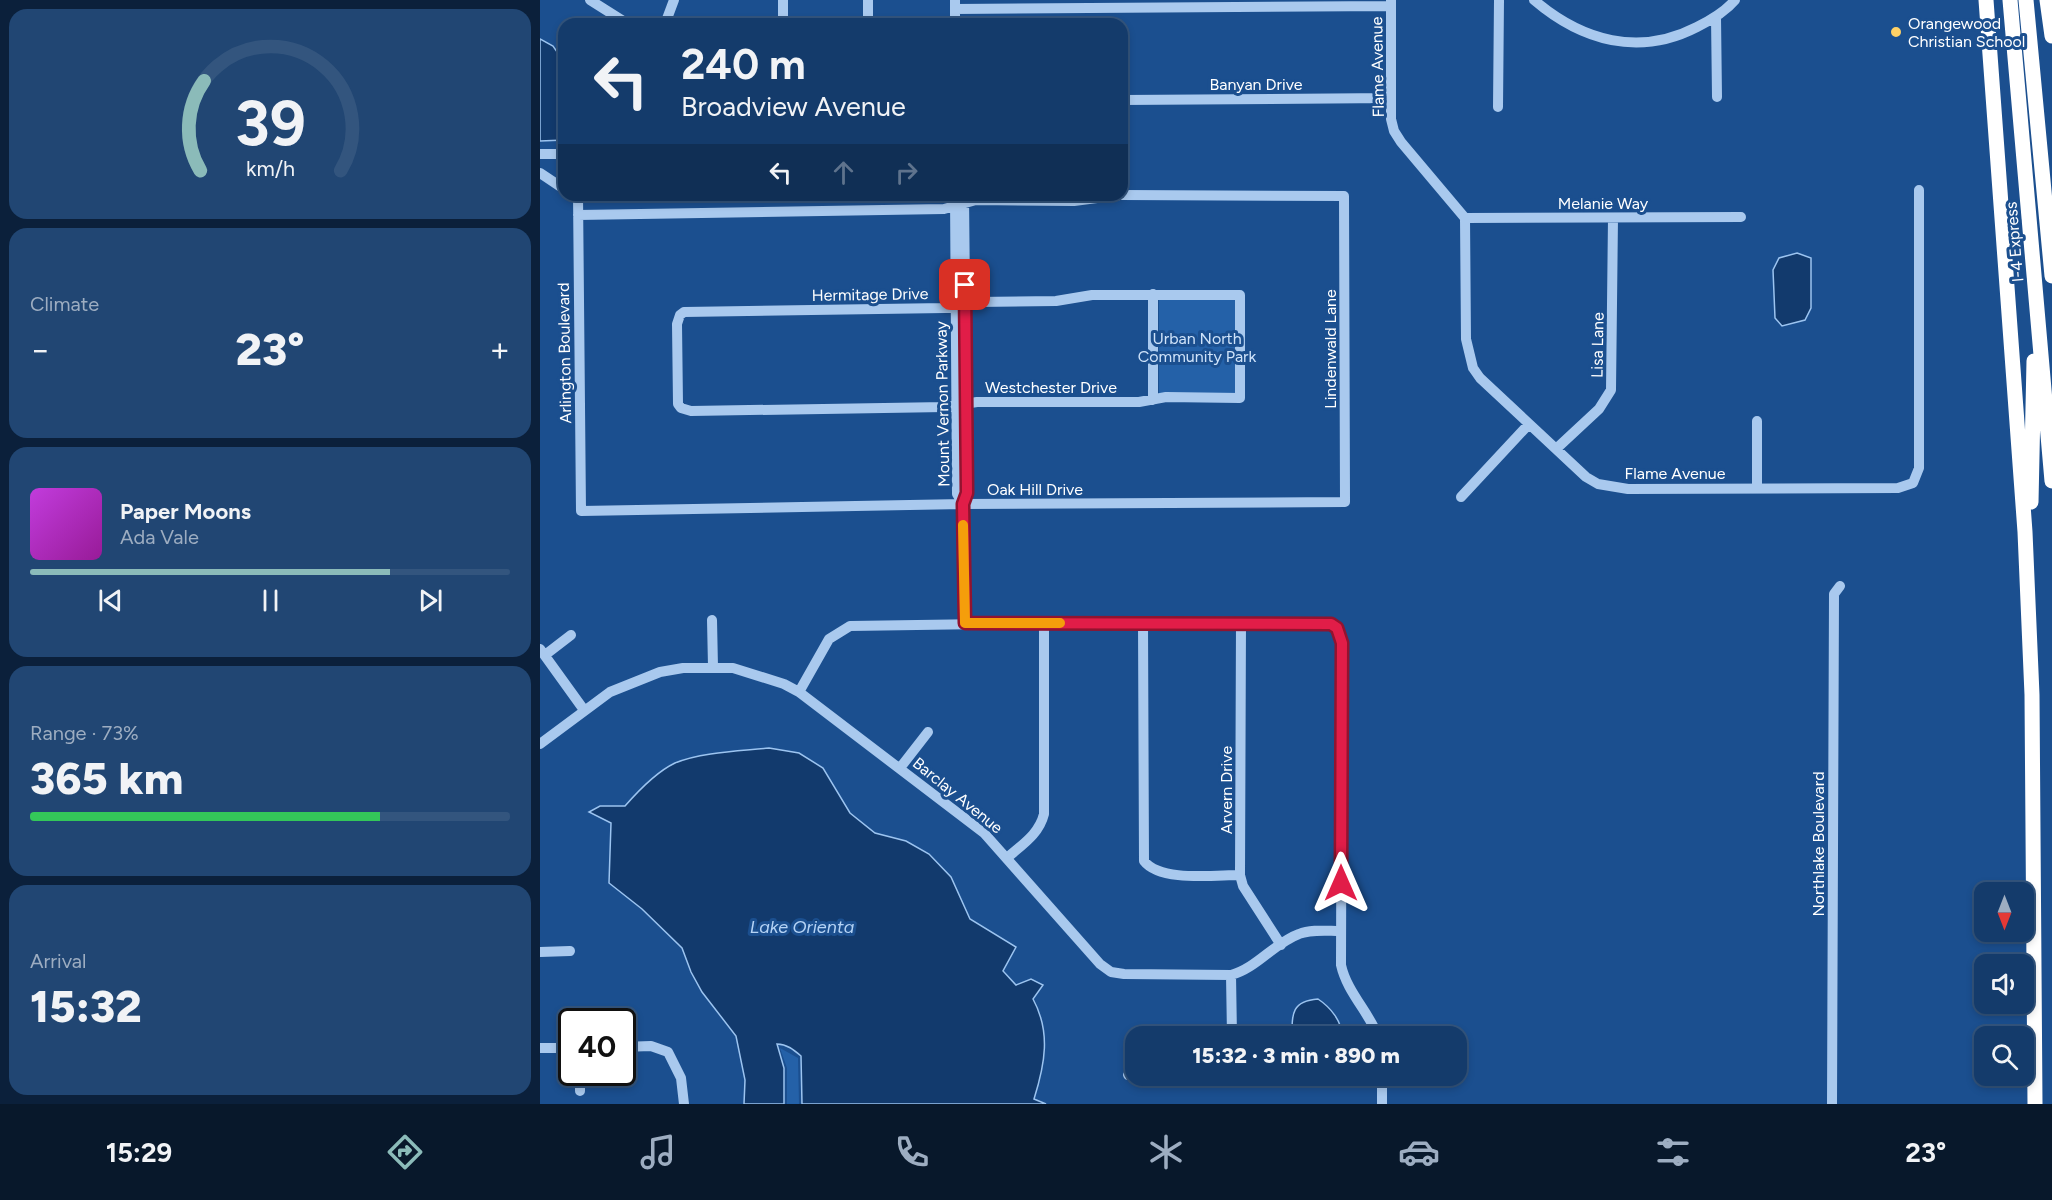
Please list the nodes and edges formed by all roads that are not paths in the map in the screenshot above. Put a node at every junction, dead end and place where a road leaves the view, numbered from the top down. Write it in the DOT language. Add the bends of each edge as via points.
graph roads {
  1 [pos="590,0"];
  2 [pos="674,0"];
  3 [pos="783,0"];
  4 [pos="868,0"];
  5 [pos="1499,0"];
  6 [pos="1534,0"];
  7 [pos="1735,0"];
  8 [pos="1986,0"];
  9 [pos="2010,0"];
  10 [pos="2026,0"];
  11 [pos="2047,0"];
  12 [pos="1391,3"];
  13 [pos="955,5"];
  14 [pos="1716,17"];
  15 [pos="618,18"];
  16 [pos="667,18"];
  17 [pos="783,18"];
  18 [pos="868,18"];
  19 [pos="2052,36"];
  20 [pos="1391,98"];
  21 [pos="1717,98"];
  22 [pos="1128,100"];
  23 [pos="1498,106"];
  24 [pos="540,154"];
  25 [pos="558,154"];
  26 [pos="540,173"];
  27 [pos="558,185"];
  28 [pos="1919,190"];
  29 [pos="1128,195"];
  30 [pos="961,202"];
  31 [pos="578,205"];
  32 [pos="1741,217"];
  33 [pos="1465,218"];
  34 [pos="1613,218"];
  35 [pos="2035,274"];
  36 [pos="2052,276"];
  37 [pos="1153,294"];
  38 [pos="961,306"];
  39 [pos="1240,398"];
  40 [pos="1153,400"];
  41 [pos="961,405"];
  42 [pos="681,408"];
  43 [pos="1757,421"];
  44 [pos="1529,424"];
  45 [pos="1556,449"];
  46 [pos="2052,480"];
  47 [pos="1757,488"];
  48 [pos="1461,497"];
  49 [pos="1345,502"];
  50 [pos="963,504"];
  51 [pos="581,511"];
  52 [pos="2025,532"];
  53 [pos="1840,586"];
  54 [pos="712,620"];
  55 [pos="965,623"];
  56 [pos="1044,623"];
  57 [pos="1143,623"];
  58 [pos="1241,623"];
  59 [pos="571,635"];
  60 [pos="543,652"];
  61 [pos="713,667"];
  62 [pos="799,692"];
  63 [pos="584,710"];
  64 [pos="928,732"];
  65 [pos="540,744"];
  66 [pos="900,768"];
  67 [pos="1008,857"];
  68 [pos="1240,875"];
  69 [pos="1341,931"];
  70 [pos="1281,945"];
  71 [pos="570,951"];
  72 [pos="540,952"];
  73 [pos="1231,975"];
  74 [pos="1232,1026"];
  75 [pos="1374,1026"];
  76 [pos="636,1047"];
  77 [pos="540,1048"];
  78 [pos="558,1048"];
  79 [pos="580,1086"];
  80 [pos="1382,1086"];
  81 [pos="580,1091"];
  82 [pos="684,1104"];
  83 [pos="1382,1104"];
  84 [pos="1832,1104"];
  85 [pos="2035,1104"];
  1 -- 15 [label="street"];
  2 -- 16 [label="street"];
  3 -- 17 [label="street"];
  4 -- 18 [label="street"];
  5 -- 23 [label="street"];
  6 -- 14 [label="street" via="1577,30 1622,43 1662,41"];
  7 -- 14 [label="street"];
  8 -- 52 [label="highway"];
  9 -- 35 [label="highway, I-4 Express"];
  10 -- 36 [label="highway"];
  11 -- 19 [label="highway"];
  12 -- 13 [label="street"];
  12 -- 20 [label="street, Flame Avenue"];
  14 -- 21 [label="street"];
  20 -- 22 [label="street, Banyan Drive"];
  20 -- 33 [label="street, Flame Avenue" via="1394,131"];
  24 -- 25 [label="street"];
  26 -- 27 [label="street"];
  28 -- 47 [label="street, Flame Avenue" via="1917,477 1913,483 1898,488"];
  29 -- 49 [label="street, Lindenwald Lane" via="1344,196"];
  30 -- 31 [label="street" via="944,209"];
  30 -- 38 [label="street, Mount Vernon Parkway"];
  31 -- 51 [label="street, Arlington Boulevard"];
  32 -- 34 [label="street, Melanie Way"];
  33 -- 34 [label="street, Melanie Way"];
  33 -- 44 [label="street, Flame Avenue" via="1468,354 1480,378"];
  34 -- 45 [label="street, Lisa Lane" via="1611,390 1599,409"];
  35 -- 46 [label="highway, I-4 Express"];
  35 -- 52 [label="highway" via="2033,491"];
  37 -- 38 [label="street, Hermitage Drive" via="976,302"];
  37 -- 39 [label="street, Hermitage Drive" via="1240,295"];
  37 -- 40 [label="street"];
  38 -- 41 [label="street, Mount Vernon Parkway"];
  38 -- 42 [label="street, Hermitage Drive" via="691,311 680,315 677,324"];
  39 -- 40 [label="street, Westchester Drive"];
  40 -- 41 [label="street, Westchester Drive"];
  41 -- 42 [label="street, Westchester Drive" via="691,411"];
  41 -- 50 [label="street, Mount Vernon Parkway" via="967,493"];
  43 -- 47 [label="street"];
  44 -- 45 [label="street, Flame Avenue"];
  44 -- 48 [label="street"];
  45 -- 47 [label="street, Flame Avenue" via="1586,477 1610,487"];
  49 -- 50 [label="street, Oak Hill Drive"];
  50 -- 51 [label="street, Oak Hill Drive"];
  50 -- 55 [label="street, Mount Vernon Parkway"];
  52 -- 85 [label="highway" via="2032,695"];
  53 -- 84 [label="street, Northlake Boulevard" via="1834,594 1837,694"];
  54 -- 61 [label="street"];
  55 -- 56 [label="street"];
  55 -- 62 [label="street" via="850,626 840,630 829,639"];
  56 -- 57 [label="street"];
  56 -- 67 [label="street" via="1044,814 1035,834"];
  57 -- 58 [label="street"];
  57 -- 68 [label="street" via="1142,854 1149,868 1163,874"];
  58 -- 68 [label="street, Arvern Drive"];
  58 -- 69 [label="street" via="1322,622 1337,628 1342,643"];
  59 -- 60 [label="street"];
  60 -- 63 [label="street"];
  61 -- 62 [label="street, Barclay Avenue" via="756,673"];
  61 -- 63 [label="street, Barclay Avenue" via="660,672 610,692"];
  62 -- 66 [label="street, Barclay Avenue"];
  63 -- 65 [label="street, Barclay Avenue"];
  64 -- 66 [label="street"];
  66 -- 67 [label="street, Barclay Avenue" via="984,832"];
  67 -- 73 [label="street, Barclay Avenue" via="1111,972"];
  68 -- 70 [label="street, Arvern Drive"];
  69 -- 70 [label="street, Barclay Avenue" via="1307,931"];
  69 -- 75 [label="street" via="1344,979"];
  70 -- 73 [label="street, Barclay Avenue"];
  71 -- 72 [label="street"];
  73 -- 74 [label="street"];
  76 -- 82 [label="street" via="651,1046 668,1052 681,1078"];
  77 -- 78 [label="street"];
  79 -- 81 [label="street"];
  80 -- 83 [label="street"];
}
